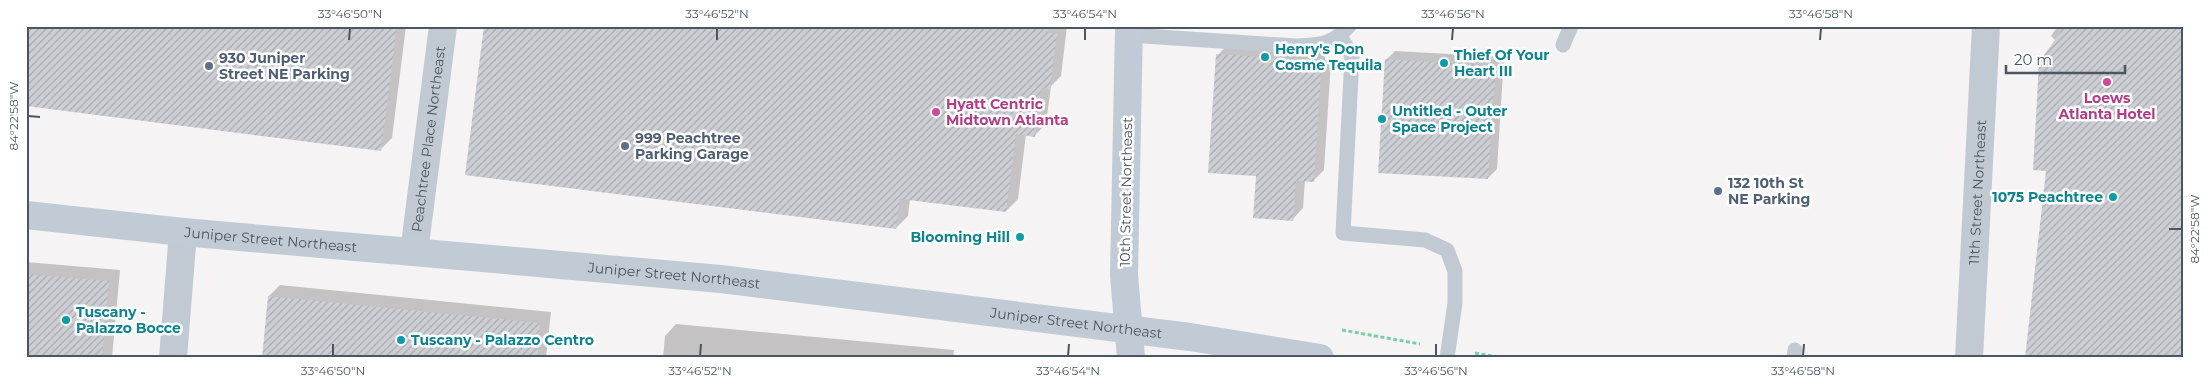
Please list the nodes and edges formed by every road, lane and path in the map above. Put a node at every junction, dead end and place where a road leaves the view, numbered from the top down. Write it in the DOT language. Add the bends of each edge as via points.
graph roads {
  1 [pos="443,26"];
  2 [pos="1571,26"];
  3 [pos="1986,26"];
  4 [pos="1129,31"];
  5 [pos="1344,31"];
  6 [pos="1563,45"];
  7 [pos="26,215"];
  8 [pos="183,232"];
  9 [pos="414,252"];
  10 [pos="1128,330"];
  11 [pos="173,358"];
  12 [pos="1131,358"];
  13 [pos="1320,358"];
  14 [pos="1447,358"];
  15 [pos="1969,358"];
  1 -- 9 [label="street, Peachtree Place Northeast"];
  2 -- 6 [label="lane"];
  3 -- 15 [label="street, 11th Street Northeast"];
  4 -- 5 [label="lane" via="1296,46 1322,45"];
  4 -- 10 [label="main road, 10th Street Northeast" via="1124,275"];
  5 -- 14 [label="lane" via="1352,56 1343,233 1425,240 1447,250 1454,271 1455,303"];
  7 -- 8 [label="main road, Juniper Street Northeast"];
  8 -- 9 [label="main road, Juniper Street Northeast"];
  8 -- 11 [label="street"];
  9 -- 10 [label="main road, Juniper Street Northeast" via="721,279"];
  10 -- 12 [label="main road, 10th Street Northeast"];
  10 -- 13 [label="main road, Juniper Street Northeast"];
}
